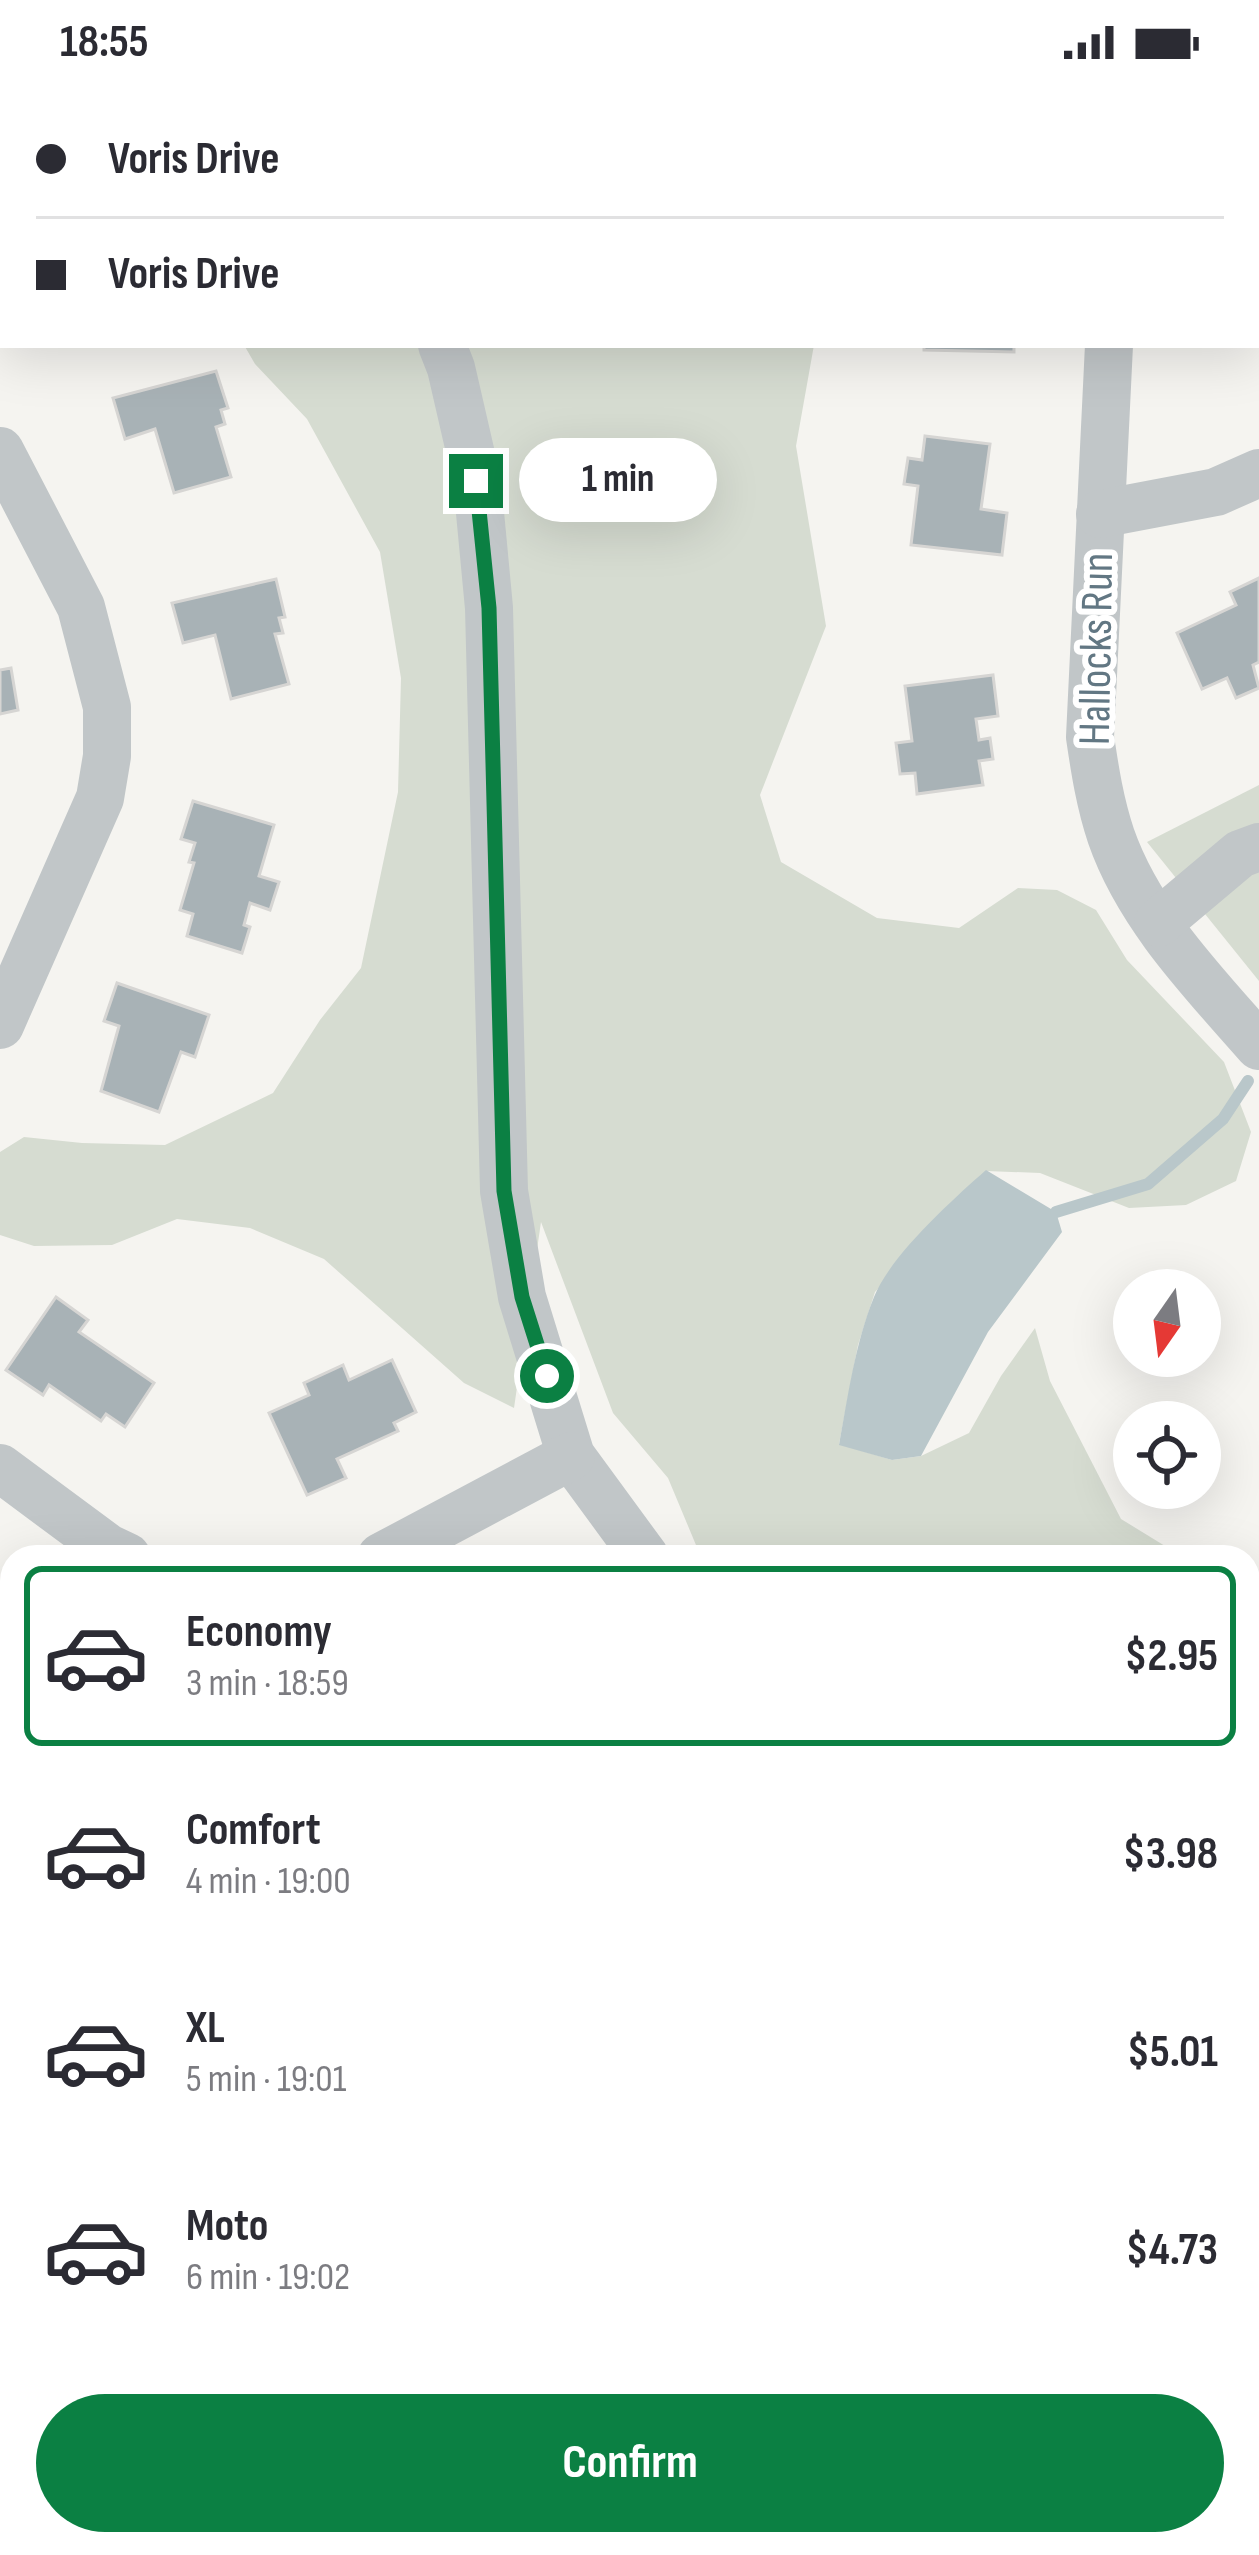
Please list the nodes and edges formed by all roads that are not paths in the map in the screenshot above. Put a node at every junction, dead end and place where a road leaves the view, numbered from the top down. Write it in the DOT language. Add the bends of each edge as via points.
graph roads {
  1 [pos="443,348"];
  2 [pos="1109,348"];
  3 [pos="0,451"];
  4 [pos="1259,472"];
  5 [pos="1100,514"];
  6 [pos="1259,847"];
  7 [pos="1158,922"];
  8 [pos="0,1025"];
  9 [pos="1259,1046"];
  10 [pos="571,1456"];
  11 [pos="0,1468"];
  12 [pos="104,1545"];
  13 [pos="404,1545"];
  14 [pos="636,1545"];
  1 -- 10 [label="street" via="476,481 489,608 504,1191 522,1297"];
  2 -- 5 [label="street, Hallocks Run"];
  3 -- 8 [label="street" via="81,607 107,723 100,798"];
  4 -- 5 [label="street" via="1216,492"];
  5 -- 7 [label="street, Hallocks Run" via="1090,737 1113,841"];
  6 -- 7 [label="street"];
  7 -- 9 [label="street, Hallocks Run"];
  10 -- 13 [label="street"];
  10 -- 14 [label="street"];
  11 -- 12 [label="street"];
}
